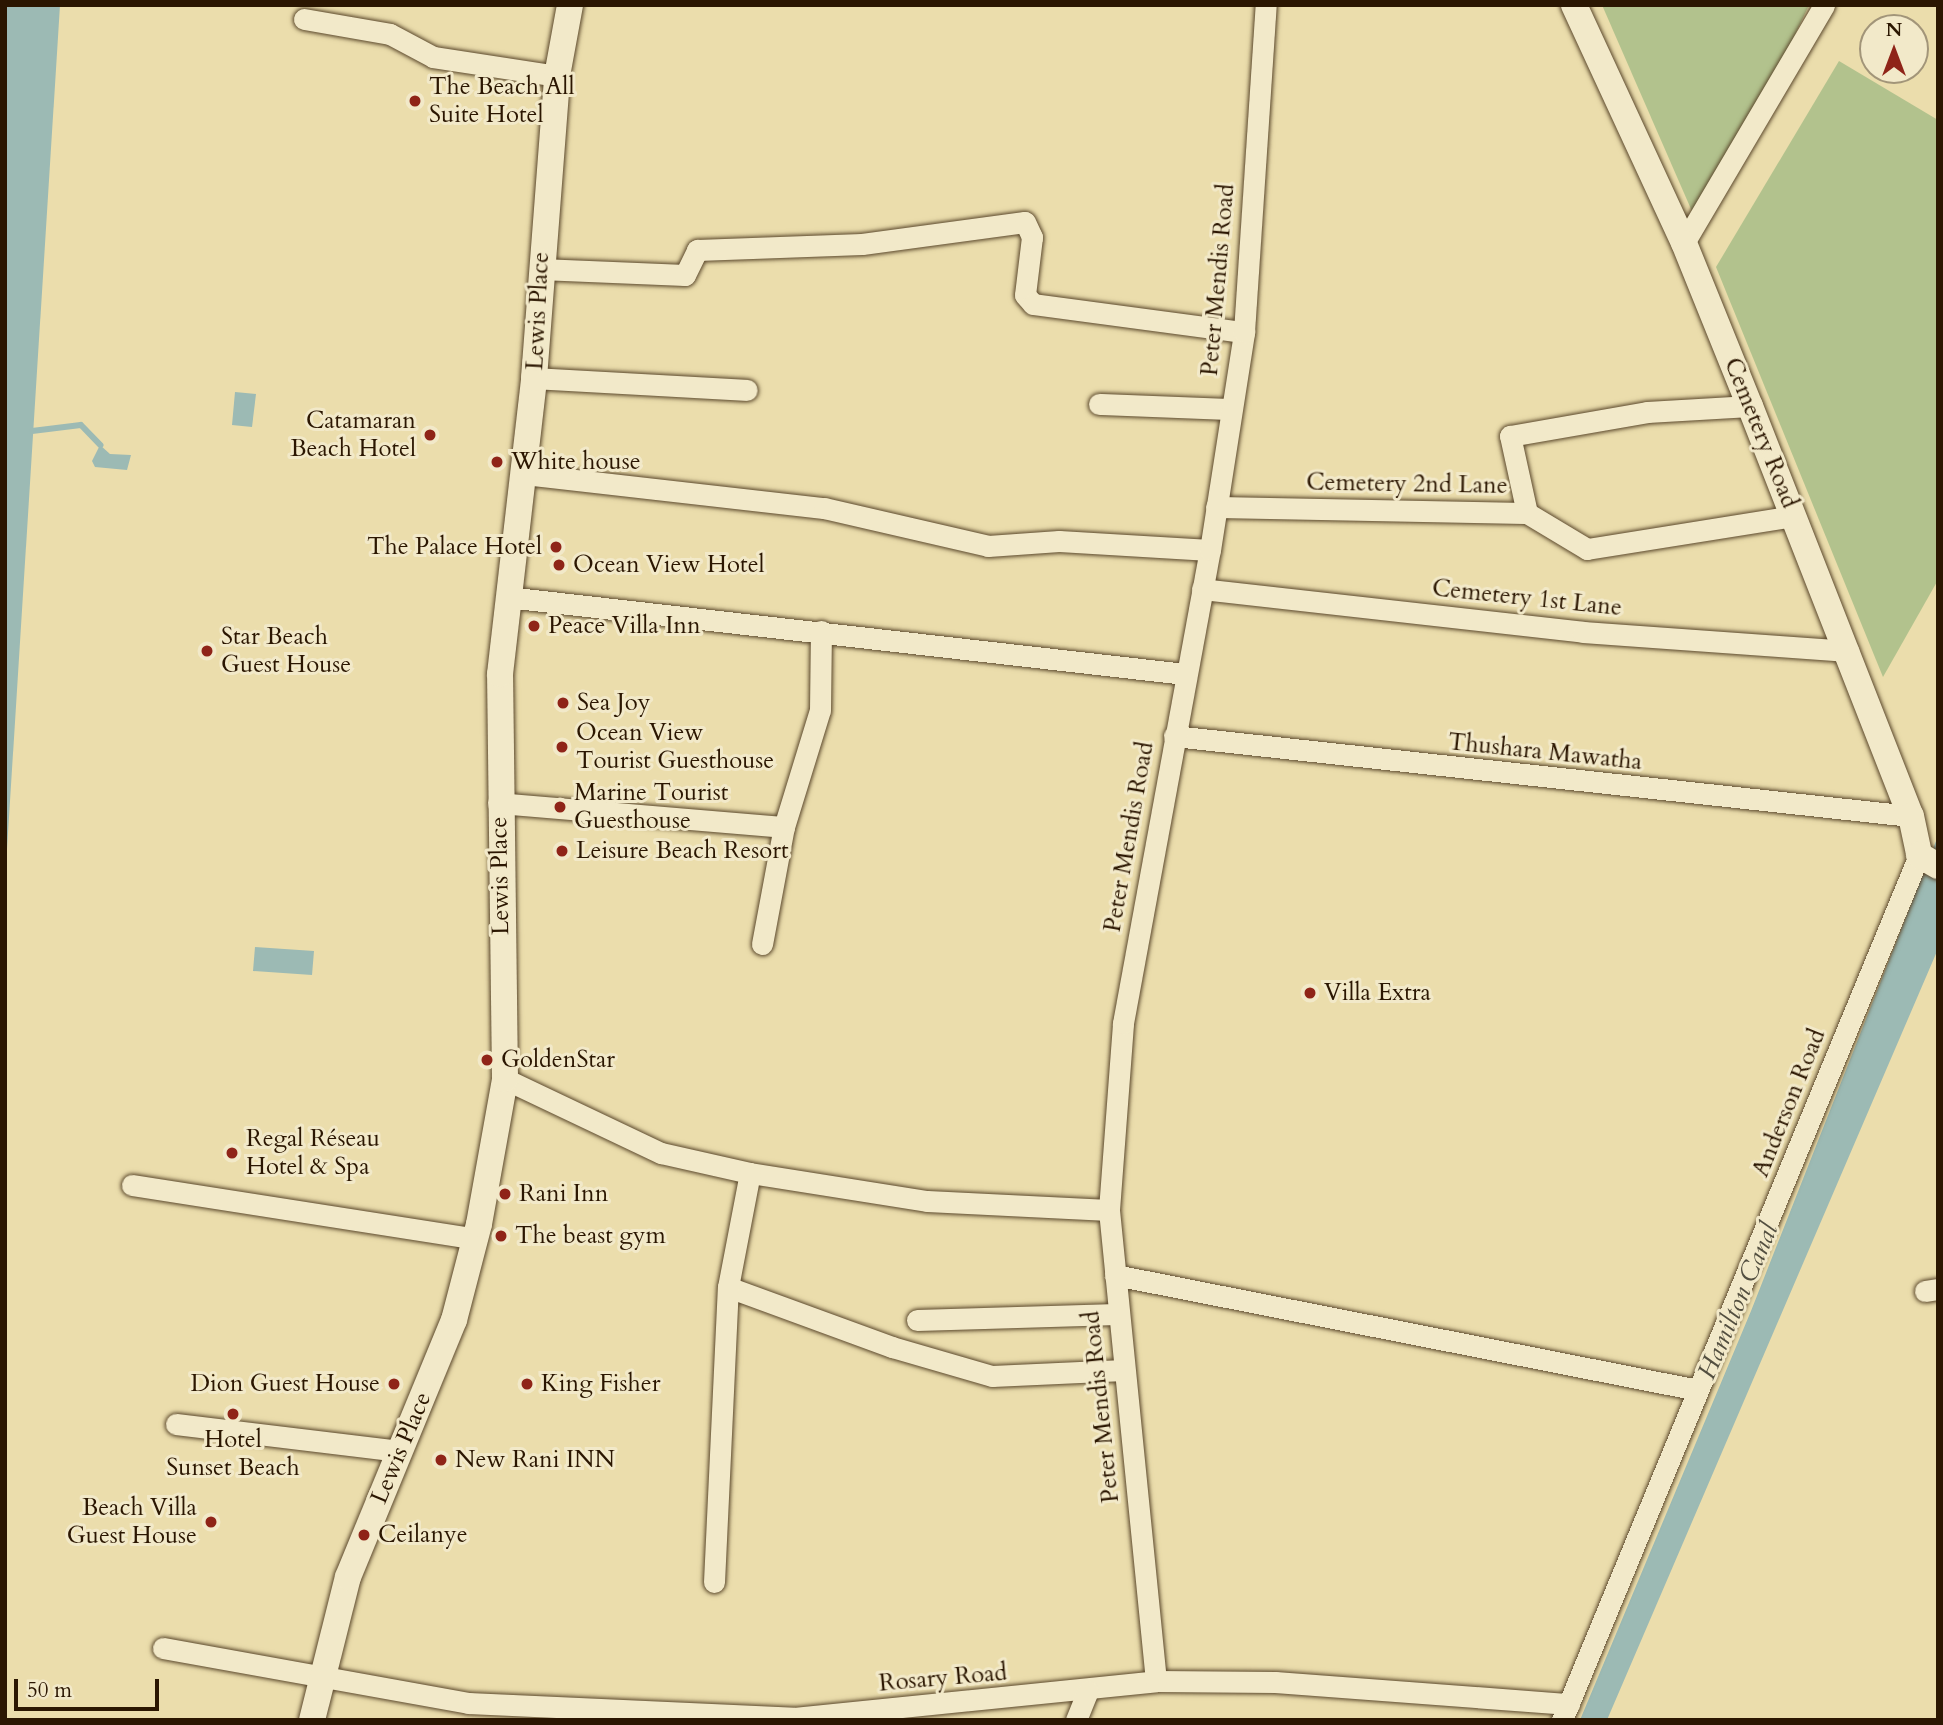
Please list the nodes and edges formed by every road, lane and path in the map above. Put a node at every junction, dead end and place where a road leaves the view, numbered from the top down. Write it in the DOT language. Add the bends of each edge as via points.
graph roads {
  1 [pos="570,5"];
  2 [pos="1266,5"];
  3 [pos="1574,5"];
  4 [pos="1824,5"];
  5 [pos="304,19"];
  6 [pos="557,76"];
  7 [pos="1684,243"];
  8 [pos="540,269"];
  9 [pos="1244,332"];
  10 [pos="534,378"];
  11 [pos="747,390"];
  12 [pos="1099,404"];
  13 [pos="1750,405"];
  14 [pos="1231,409"];
  15 [pos="524,474"];
  16 [pos="1216,507"];
  17 [pos="1527,513"];
  18 [pos="1794,516"];
  19 [pos="1210,550"];
  20 [pos="1202,589"];
  21 [pos="507,597"];
  22 [pos="821,631"];
  23 [pos="1848,651"];
  24 [pos="1185,674"];
  25 [pos="1174,736"];
  26 [pos="498,803"];
  27 [pos="1911,816"];
  28 [pos="784,827"];
  29 [pos="1929,861"];
  30 [pos="762,944"];
  31 [pos="505,1079"];
  32 [pos="750,1173"];
  33 [pos="132,1185"];
  34 [pos="1109,1210"];
  35 [pos="476,1238"];
  36 [pos="1115,1275"];
  37 [pos="728,1287"];
  38 [pos="1117,1314"];
  39 [pos="917,1320"];
  40 [pos="1124,1370"];
  41 [pos="1698,1390"];
  42 [pos="176,1424"];
  43 [pos="399,1451"];
  44 [pos="714,1582"];
  45 [pos="163,1648"];
  46 [pos="322,1677"];
  47 [pos="1156,1681"];
  48 [pos="1088,1692"];
  49 [pos="1566,1712"];
  50 [pos="649,1716"];
  51 [pos="312,1720"];
  52 [pos="1076,1720"];
  1 -- 6 [label="street, Lewis Place"];
  2 -- 9 [label="street, Peter Mendis Road"];
  3 -- 7 [label="street, Cemetery Road"];
  4 -- 7 [label="street"];
  5 -- 6 [label="street" via="390,34 433,57"];
  6 -- 8 [label="street, Lewis Place"];
  7 -- 13 [label="street, Cemetery Road"];
  8 -- 9 [label="street" via="685,275 697,250 862,244 1025,222 1032,237 1025,295 1033,303"];
  8 -- 10 [label="street, Lewis Place"];
  9 -- 14 [label="street, Peter Mendis Road"];
  10 -- 11 [label="street"];
  10 -- 15 [label="street, Lewis Place"];
  12 -- 14 [label="street"];
  13 -- 17 [label="street" via="1647,412 1510,436"];
  13 -- 18 [label="street, Cemetery Road"];
  14 -- 16 [label="street, Peter Mendis Road"];
  15 -- 19 [label="street" via="824,508 988,546 1059,541"];
  15 -- 21 [label="street, Lewis Place"];
  16 -- 17 [label="street, Cemetery 2nd Lane"];
  16 -- 19 [label="street, Peter Mendis Road"];
  17 -- 18 [label="street, Cemetery 2nd Lane" via="1587,549"];
  18 -- 23 [label="street, Cemetery Road"];
  19 -- 20 [label="street, Peter Mendis Road"];
  20 -- 23 [label="street, Cemetery 1st Lane" via="1583,632"];
  20 -- 24 [label="street, Peter Mendis Road"];
  21 -- 22 [label="street"];
  21 -- 26 [label="street, Lewis Place" via="500,674"];
  22 -- 24 [label="street"];
  22 -- 28 [label="street" via="820,710"];
  23 -- 27 [label="street, Cemetery Road"];
  24 -- 25 [label="street, Peter Mendis Road"];
  25 -- 27 [label="street, Thushara Mawatha"];
  25 -- 34 [label="street, Peter Mendis Road" via="1124,1023"];
  26 -- 28 [label="street"];
  26 -- 31 [label="street, Lewis Place"];
  27 -- 29 [label="street, Cemetery Road"];
  28 -- 30 [label="street"];
  29 -- 41 [label="street, Anderson Road"];
  31 -- 32 [label="street" via="661,1153"];
  31 -- 35 [label="street, Lewis Place"];
  32 -- 34 [label="street" via="927,1201"];
  32 -- 37 [label="street"];
  33 -- 35 [label="street"];
  34 -- 36 [label="street, Peter Mendis Road"];
  35 -- 43 [label="street, Lewis Place" via="454,1320"];
  36 -- 38 [label="street, Peter Mendis Road"];
  36 -- 41 [label="street"];
  37 -- 40 [label="street" via="892,1347 992,1376"];
  37 -- 44 [label="street"];
  38 -- 39 [label="street"];
  38 -- 40 [label="street, Peter Mendis Road"];
  40 -- 47 [label="street, Peter Mendis Road"];
  41 -- 49 [label="street, Anderson Road"];
  42 -- 43 [label="street"];
  43 -- 46 [label="street, Lewis Place" via="348,1577"];
  45 -- 46 [label="street, Rosary Road"];
  46 -- 50 [label="street, Rosary Road" via="468,1703"];
  46 -- 51 [label="street, Lewis Place"];
  47 -- 48 [label="street, Rosary Road"];
  47 -- 49 [label="street, Rosary Road" via="1275,1682"];
  48 -- 50 [label="street, Rosary Road" via="794,1718"];
  48 -- 52 [label="street"];
}
